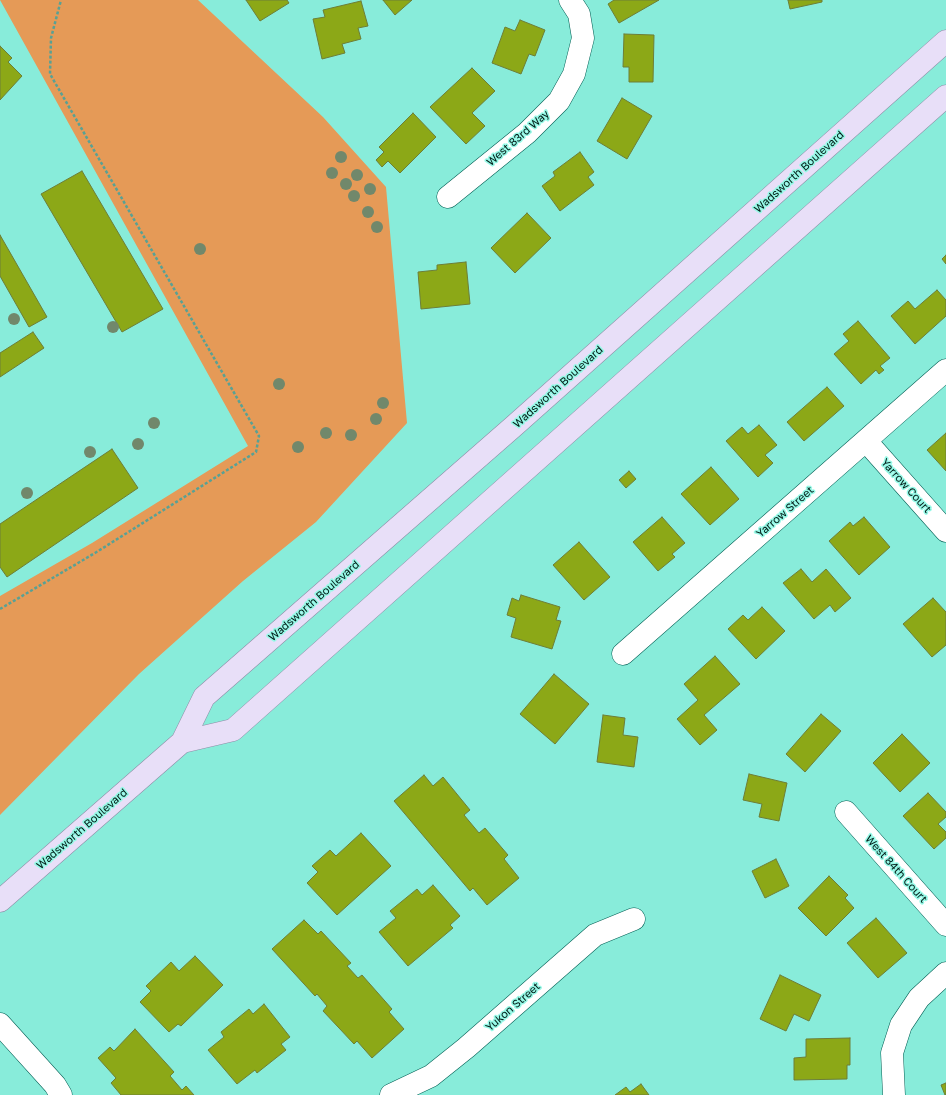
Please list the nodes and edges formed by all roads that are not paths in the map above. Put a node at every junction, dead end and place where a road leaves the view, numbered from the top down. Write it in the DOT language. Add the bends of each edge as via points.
graph roads {
  1 [pos="570,0"];
  2 [pos="946,41"];
  3 [pos="946,96"];
  4 [pos="448,197"];
  5 [pos="946,370"];
  6 [pos="866,441"];
  7 [pos="946,530"];
  8 [pos="623,654"];
  9 [pos="182,742"];
  10 [pos="846,812"];
  11 [pos="0,901"];
  12 [pos="634,919"];
  13 [pos="946,925"];
  14 [pos="946,973"];
  15 [pos="0,1024"];
  16 [pos="61,1095"];
  17 [pos="391,1095"];
  18 [pos="894,1095"];
  1 -- 4 [label="street, West 83rd Way" via="579,14 583,38 574,74 558,101 527,133"];
  2 -- 9 [label="main road, Wadsworth Boulevard" via="514,426 204,697"];
  3 -- 9 [label="main road, Wadsworth Boulevard" via="233,730"];
  5 -- 6 [label="street, Yarrow Street"];
  6 -- 7 [label="street, Yarrow Court"];
  6 -- 8 [label="street, Yarrow Street"];
  9 -- 11 [label="main road, Wadsworth Boulevard"];
  10 -- 13 [label="street, West 84th Court"];
  12 -- 17 [label="street, Yukon Street" via="595,935 431,1076"];
  14 -- 18 [label="street" via="919,998 901,1025 892,1053"];
  15 -- 16 [label="street"];
}
